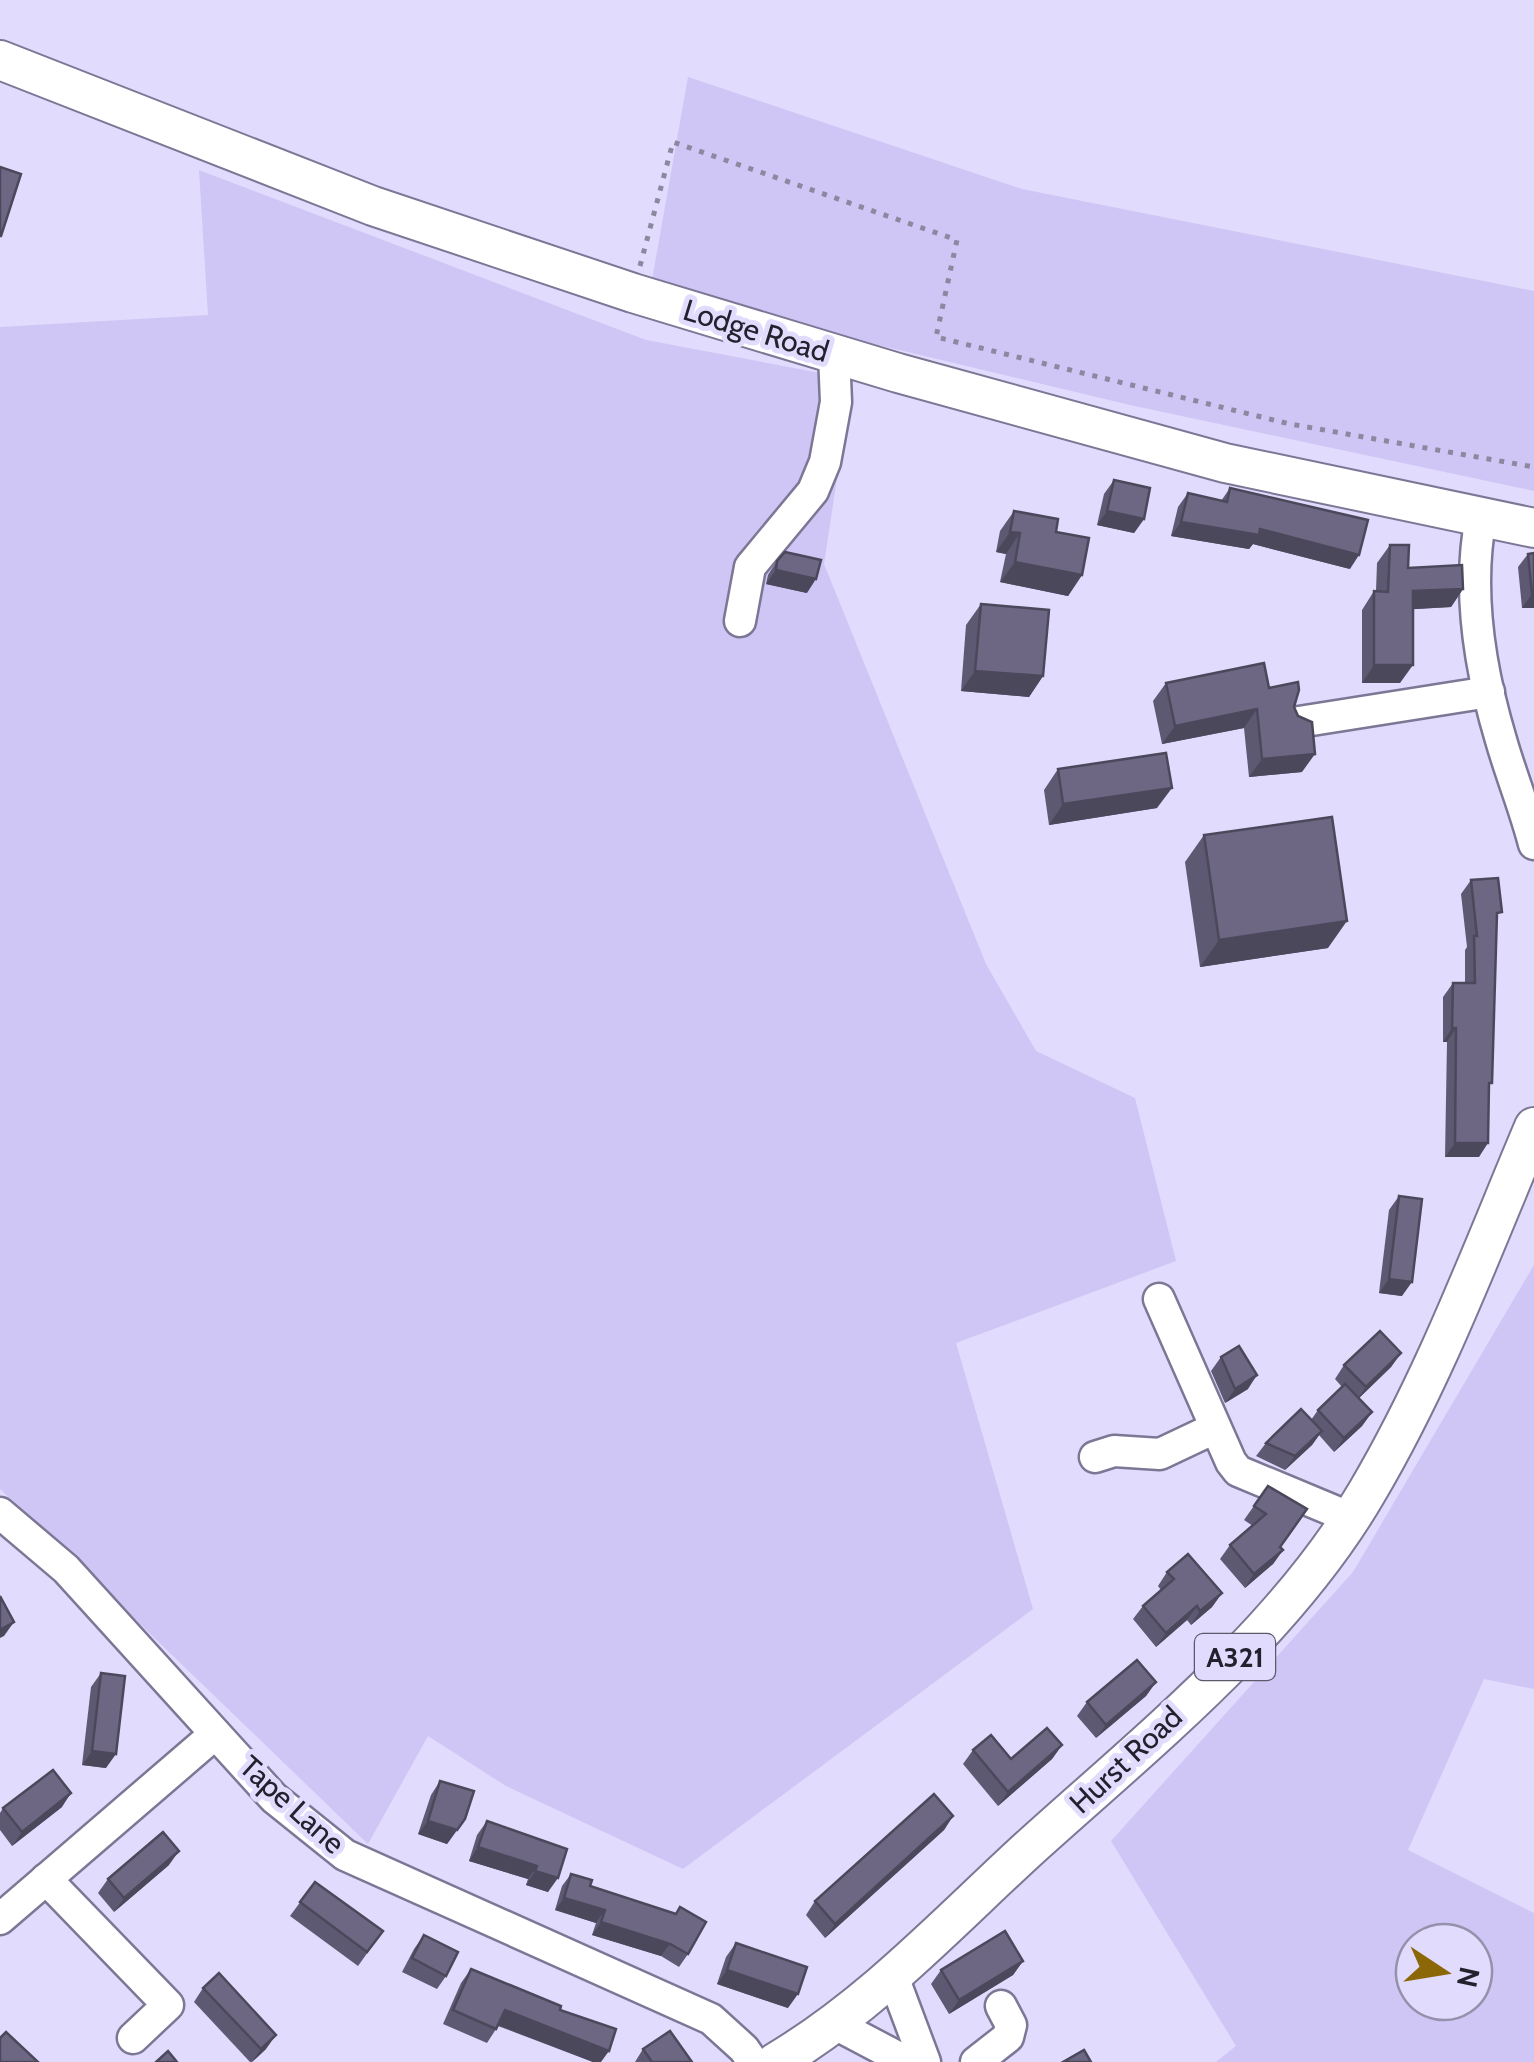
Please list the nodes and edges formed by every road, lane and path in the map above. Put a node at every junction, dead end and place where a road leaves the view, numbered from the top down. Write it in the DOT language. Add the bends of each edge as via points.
graph roads {
  1 [pos="0,60"];
  2 [pos="633,294"];
  3 [pos="834,354"];
  4 [pos="1534,467"];
  5 [pos="1481,517"];
  6 [pos="1534,528"];
  7 [pos="740,620"];
  8 [pos="1489,692"];
  9 [pos="1299,722"];
  10 [pos="1534,844"];
  11 [pos="1534,1128"];
  12 [pos="1159,1299"];
  13 [pos="1215,1428"];
  14 [pos="1095,1457"];
  15 [pos="0,1512"];
  16 [pos="1351,1518"];
  17 [pos="216,1734"];
  18 [pos="46,1879"];
  19 [pos="0,1919"];
  20 [pos="892,1974"];
  21 [pos="1001,2006"];
  22 [pos="835,2024"];
  23 [pos="133,2038"];
  24 [pos="993,2057"];
  25 [pos="753,2062"];
  26 [pos="776,2062"];
  27 [pos="907,2062"];
  28 [pos="926,2062"];
  1 -- 2 [label="main road, Lodge Road" via="373,206"];
  2 -- 3 [label="main road, Lodge Road"];
  2 -- 4 [label="path" via="673,142 956,240 936,337 1290,424"];
  3 -- 5 [label="main road, Lodge Road" via="1225,462"];
  3 -- 7 [label="street" via="836,402 825,462 813,492 750,568"];
  5 -- 6 [label="main road, Lodge Road"];
  5 -- 8 [label="street" via="1473,574"];
  8 -- 9 [label="street"];
  8 -- 10 [label="street"];
  11 -- 16 [label="main road, Hurst Road / A321" via="1423,1388"];
  12 -- 13 [label="street"];
  13 -- 14 [label="street" via="1160,1454 1114,1451"];
  13 -- 16 [label="street" via="1238,1471"];
  15 -- 17 [label="street, Tape Lane" via="66,1569"];
  16 -- 20 [label="main road, Hurst Road / A321" via="1255,1638"];
  17 -- 18 [label="street"];
  17 -- 25 [label="street, Tape Lane" via="274,1798 345,1855 711,2019"];
  18 -- 19 [label="street"];
  18 -- 23 [label="street" via="168,2005"];
  20 -- 22 [label="main road, Hurst Road / A321"];
  20 -- 28 [label="street"];
  21 -- 24 [label="street" via="1011,2025"];
  22 -- 26 [label="main road, Hurst Road / A321"];
  22 -- 27 [label="street"];
}
